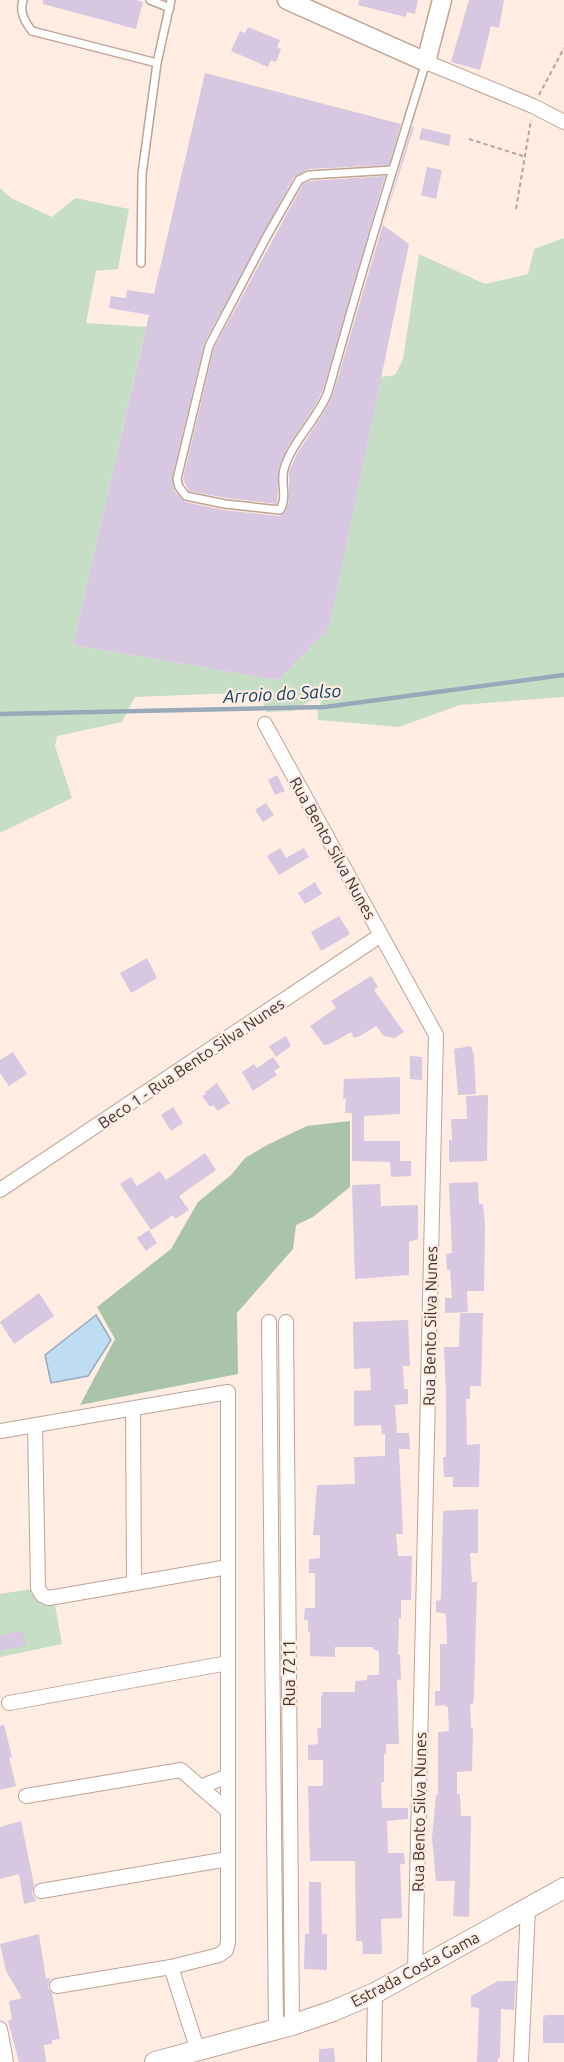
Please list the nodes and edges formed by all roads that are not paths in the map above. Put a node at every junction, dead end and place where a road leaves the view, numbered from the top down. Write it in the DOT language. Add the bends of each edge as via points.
graph roads {
  1 [pos="23,0"];
  2 [pos="150,0"];
  3 [pos="171,0"];
  4 [pos="287,0"];
  5 [pos="442,0"];
  6 [pos="170,8"];
  7 [pos="426,62"];
  8 [pos="157,63"];
  9 [pos="564,122"];
  10 [pos="393,170"];
  11 [pos="141,263"];
  12 [pos="265,724"];
  13 [pos="381,935"];
  14 [pos="0,1190"];
  15 [pos="268,1322"];
  16 [pos="286,1322"];
  17 [pos="133,1408"];
  18 [pos="35,1425"];
  19 [pos="0,1431"];
  20 [pos="228,1567"];
  21 [pos="134,1583"];
  22 [pos="228,1663"];
  23 [pos="9,1703"];
  24 [pos="228,1776"];
  25 [pos="200,1787"];
  26 [pos="26,1796"];
  27 [pos="228,1811"];
  28 [pos="228,1859"];
  29 [pos="564,1888"];
  30 [pos="41,1891"];
  31 [pos="528,1908"];
  32 [pos="171,1967"];
  33 [pos="415,1972"];
  34 [pos="57,1986"];
  35 [pos="375,1993"];
  36 [pos="284,2027"];
  37 [pos="0,2029"];
  38 [pos="198,2051"];
  39 [pos="6,2062"];
  40 [pos="155,2062"];
  41 [pos="374,2062"];
  42 [pos="525,2062"];
  1 -- 8 [label="lane" via="24,21 32,31"];
  2 -- 6 [label="lane"];
  3 -- 6 [label="lane"];
  4 -- 7 [label="street"];
  5 -- 7 [label="street"];
  6 -- 8 [label="lane"];
  7 -- 9 [label="street"];
  7 -- 10 [label="lane"];
  8 -- 11 [label="lane" via="142,174"];
  10 -- 10 [label="lane" via="309,175 299,180 209,346 177,479 186,496 280,510 285,503 282,472 324,404"];
  12 -- 13 [label="street, Rua Bento Silva Nunes"];
  13 -- 14 [label="street, Beco 1 - Rua Bento Silva Nunes"];
  13 -- 33 [label="street, Rua Bento Silva Nunes" via="436,1035"];
  15 -- 36 [label="street"];
  16 -- 36 [label="street, Rua 7211"];
  17 -- 18 [label="street"];
  17 -- 20 [label="street" via="228,1392"];
  17 -- 21 [label="street"];
  18 -- 19 [label="street"];
  18 -- 21 [label="street" via="38,1588 42,1595 49,1598"];
  20 -- 21 [label="street"];
  20 -- 22 [label="street"];
  22 -- 23 [label="street"];
  22 -- 24 [label="street"];
  24 -- 25 [label="street"];
  24 -- 27 [label="street"];
  25 -- 26 [label="street" via="182,1770"];
  25 -- 27 [label="street"];
  27 -- 28 [label="street"];
  28 -- 30 [label="street"];
  28 -- 32 [label="street" via="226,1950"];
  29 -- 31 [label="main road, Estrada Costa Gama"];
  31 -- 33 [label="main road, Estrada Costa Gama"];
  31 -- 42 [label="street"];
  32 -- 34 [label="street"];
  32 -- 38 [label="street"];
  33 -- 35 [label="main road, Estrada Costa Gama"];
  35 -- 36 [label="main road, Estrada Costa Gama"];
  35 -- 41 [label="street"];
  36 -- 38 [label="main road, Estrada Costa Gama"];
  37 -- 39 [label="street"];
  38 -- 40 [label="main road, Estrada Costa Gama"];
}
